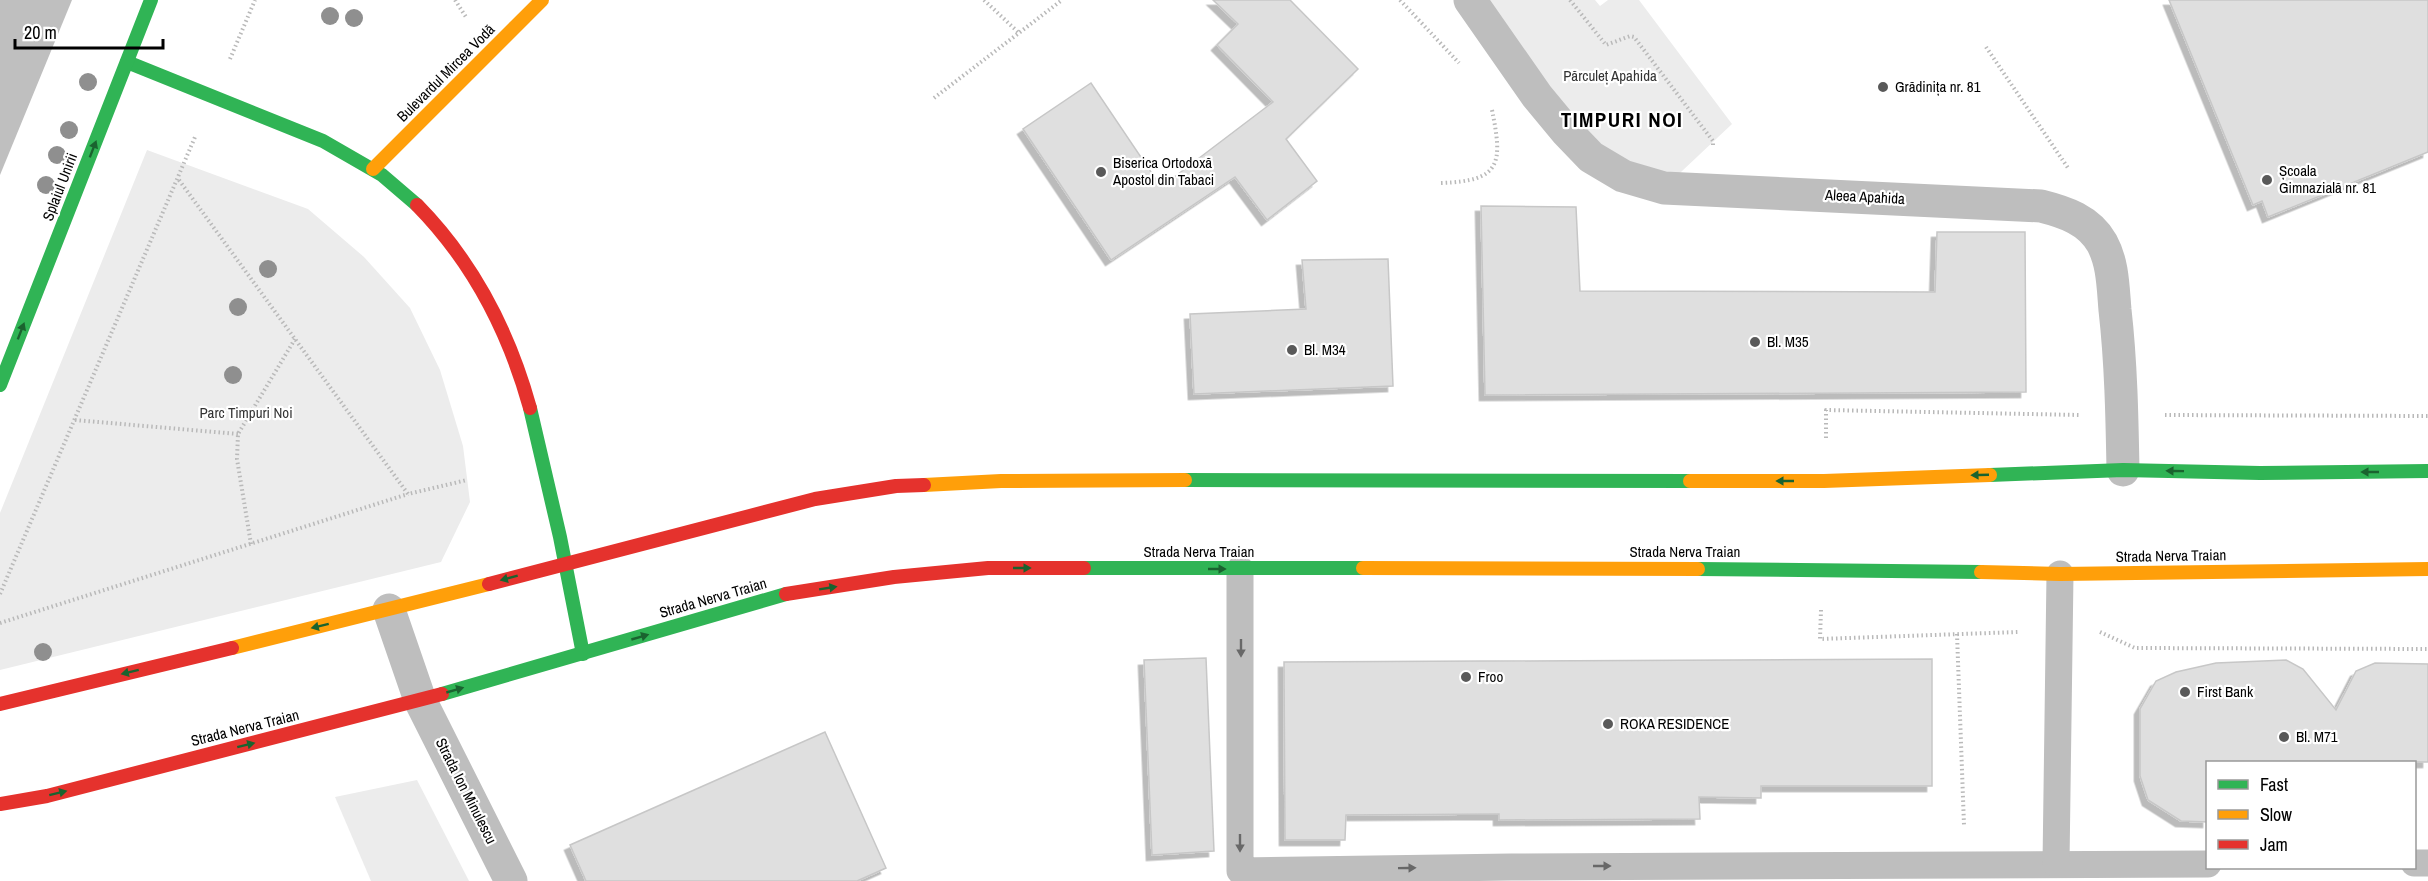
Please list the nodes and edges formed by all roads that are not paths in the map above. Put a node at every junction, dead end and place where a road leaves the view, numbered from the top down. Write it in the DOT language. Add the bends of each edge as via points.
graph roads {
  1 [pos="151,0"];
  2 [pos="542,0"];
  3 [pos="1470,0"];
  4 [pos="127,62"];
  5 [pos="373,169"];
  6 [pos="0,385"];
  7 [pos="2123,470"];
  8 [pos="2428,471"];
  9 [pos="566,563"];
  10 [pos="1240,569"];
  11 [pos="2428,569"];
  12 [pos="2060,574"];
  13 [pos="389,609"];
  14 [pos="583,654"];
  15 [pos="420,700"];
  16 [pos="0,704"];
  17 [pos="0,804"];
  18 [pos="2056,864"];
  19 [pos="2206,864"];
  20 [pos="511,881"];
  1 -- 4 [label="main road, Splaiul Unirii"];
  2 -- 5 [label="main road, Bulevardul Mircea Vodă"];
  3 -- 7 [label="street, Aleea Apahida" via="1566,131 1591,157 1623,176 1664,188 2041,206 2085,224 2102,242 2111,267 2119,343"];
  4 -- 5 [label="main road" via="322,141"];
  6 -- 4 [label="main road, Splaiul Unirii, one-way"];
  5 -- 9 [label="main road" via="414,201 441,229 472,273 498,321 524,385"];
  8 -- 7 [label="main road, one-way"];
  7 -- 9 [label="main road, one-way" via="1824,481 1057,481 896,486 815,499"];
  9 -- 13 [label="main road, one-way"];
  9 -- 14 [label="main road"];
  10 -- 12 [label="main road, Strada Nerva Traian" via="1822,569"];
  14 -- 10 [label="main road, Strada Nerva Traian, one-way" via="782,595 894,577 988,568"];
  10 -- 18 [label="lane, one-way" via="1240,871"];
  11 -- 12 [label="main road, Strada Nerva Traian"];
  12 -- 18 [label="lane"];
  13 -- 15 [label="street, Strada Ion Minulescu"];
  13 -- 16 [label="main road, one-way"];
  15 -- 14 [label="main road, Strada Nerva Traian, one-way"];
  17 -- 15 [label="main road, Strada Nerva Traian, one-way" via="47,796"];
  15 -- 20 [label="street, Strada Ion Minulescu"];
  18 -- 19 [label="lane"];
}
